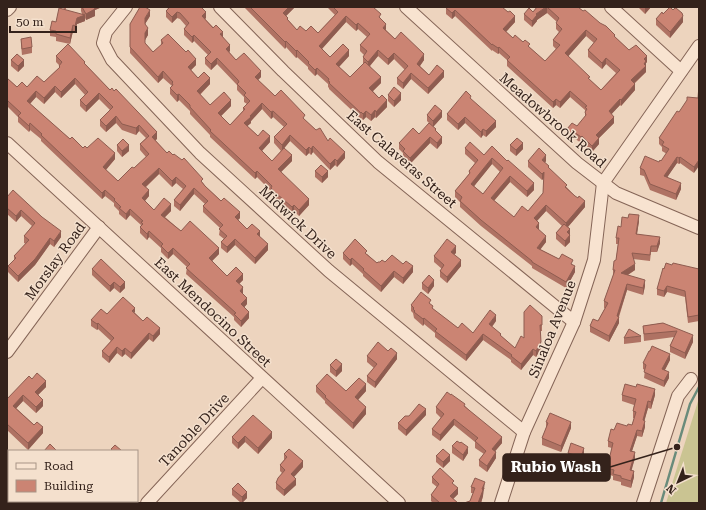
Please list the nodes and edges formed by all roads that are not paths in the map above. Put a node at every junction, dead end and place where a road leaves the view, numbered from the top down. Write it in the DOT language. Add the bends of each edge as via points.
graph roads {
  1 [pos="10,7"];
  2 [pos="126,7"];
  3 [pos="220,7"];
  4 [pos="406,7"];
  5 [pos="611,7"];
  6 [pos="7,10"];
  7 [pos="699,46"];
  8 [pos="681,71"];
  9 [pos="7,142"];
  10 [pos="603,183"];
  11 [pos="99,227"];
  12 [pos="699,228"];
  13 [pos="574,322"];
  14 [pos="7,352"];
  15 [pos="262,378"];
  16 [pos="691,379"];
  17 [pos="524,432"];
  18 [pos="147,503"];
  19 [pos="399,503"];
  20 [pos="501,503"];
  21 [pos="643,503"];
  1 -- 6 [label="street"];
  2 -- 17 [label="street, Midwick Drive" via="106,32 103,42 112,60 200,153 329,271"];
  3 -- 13 [label="street, East Calaveras Street" via="378,162"];
  4 -- 10 [label="street, Meadowbrook Road" via="577,163"];
  5 -- 8 [label="street"];
  7 -- 8 [label="street, Sinaloa Avenue"];
  8 -- 10 [label="street, Sinaloa Avenue"];
  9 -- 11 [label="street, East Mendocino Street"];
  10 -- 12 [label="street, Meadowbrook Road" via="616,193"];
  10 -- 13 [label="street, Sinaloa Avenue" via="594,260"];
  11 -- 14 [label="street, Morslay Road"];
  11 -- 15 [label="street, East Mendocino Street"];
  13 -- 17 [label="street, Sinaloa Avenue"];
  15 -- 18 [label="street, Tanoble Drive"];
  15 -- 19 [label="street, East Mendocino Street"];
  16 -- 21 [label="street" via="678,396"];
  17 -- 20 [label="street, Sinaloa Avenue"];
}
